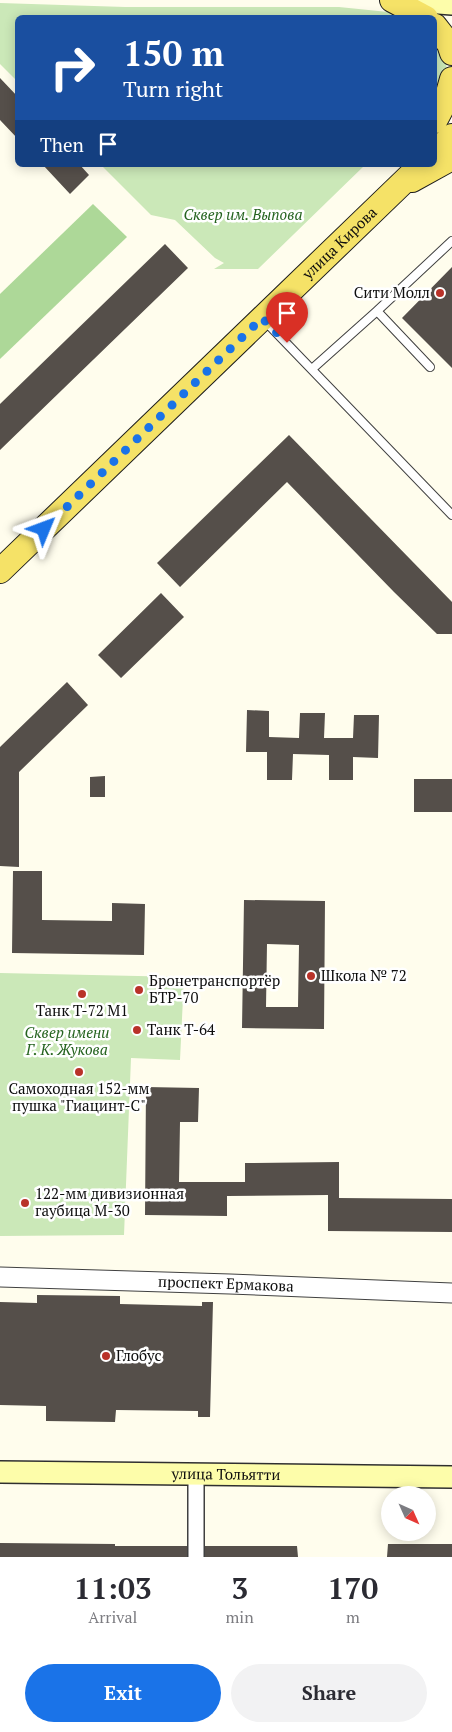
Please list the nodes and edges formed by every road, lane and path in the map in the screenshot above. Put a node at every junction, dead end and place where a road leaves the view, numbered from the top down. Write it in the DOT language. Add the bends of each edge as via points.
graph roads {
  1 [pos="392,0"];
  2 [pos="399,0"];
  3 [pos="452,4"];
  4 [pos="420,15"];
  5 [pos="437,29"];
  6 [pos="452,53"];
  7 [pos="452,79"];
  8 [pos="437,117"];
  9 [pos="452,136"];
  10 [pos="437,150"];
  11 [pos="452,158"];
  12 [pos="437,165"];
  13 [pos="409,167"];
  14 [pos="420,167"];
  15 [pos="434,167"];
  16 [pos="395,190"];
  17 [pos="452,241"];
  18 [pos="377,312"];
  19 [pos="262,318"];
  20 [pos="430,367"];
  21 [pos="312,369"];
  22 [pos="452,515"];
  23 [pos="0,571"];
  24 [pos="0,1277"];
  25 [pos="452,1293"];
  26 [pos="0,1472"];
  27 [pos="196,1473"];
  28 [pos="452,1477"];
  29 [pos="196,1557"];
  1 -- 4 [label="main road"];
  2 -- 3 [label="main road"];
  5 -- 6 [label="main road"];
  7 -- 8 [label="main road"];
  9 -- 10 [label="main road"];
  11 -- 12 [label="main road"];
  13 -- 16 [label="main road"];
  14 -- 16 [label="main road, улица Кирова"];
  15 -- 16 [label="main road"];
  16 -- 19 [label="main road, улица Кирова"];
  17 -- 18 [label="lane"];
  18 -- 20 [label="lane"];
  18 -- 21 [label="lane"];
  19 -- 21 [label="lane"];
  19 -- 23 [label="main road, улица Кирова"];
  21 -- 22 [label="lane"];
  24 -- 25 [label="street, проспект Ермакова"];
  26 -- 27 [label="main road, улица Тольятти"];
  27 -- 28 [label="main road, улица Тольятти"];
  27 -- 29 [label="street"];
}
